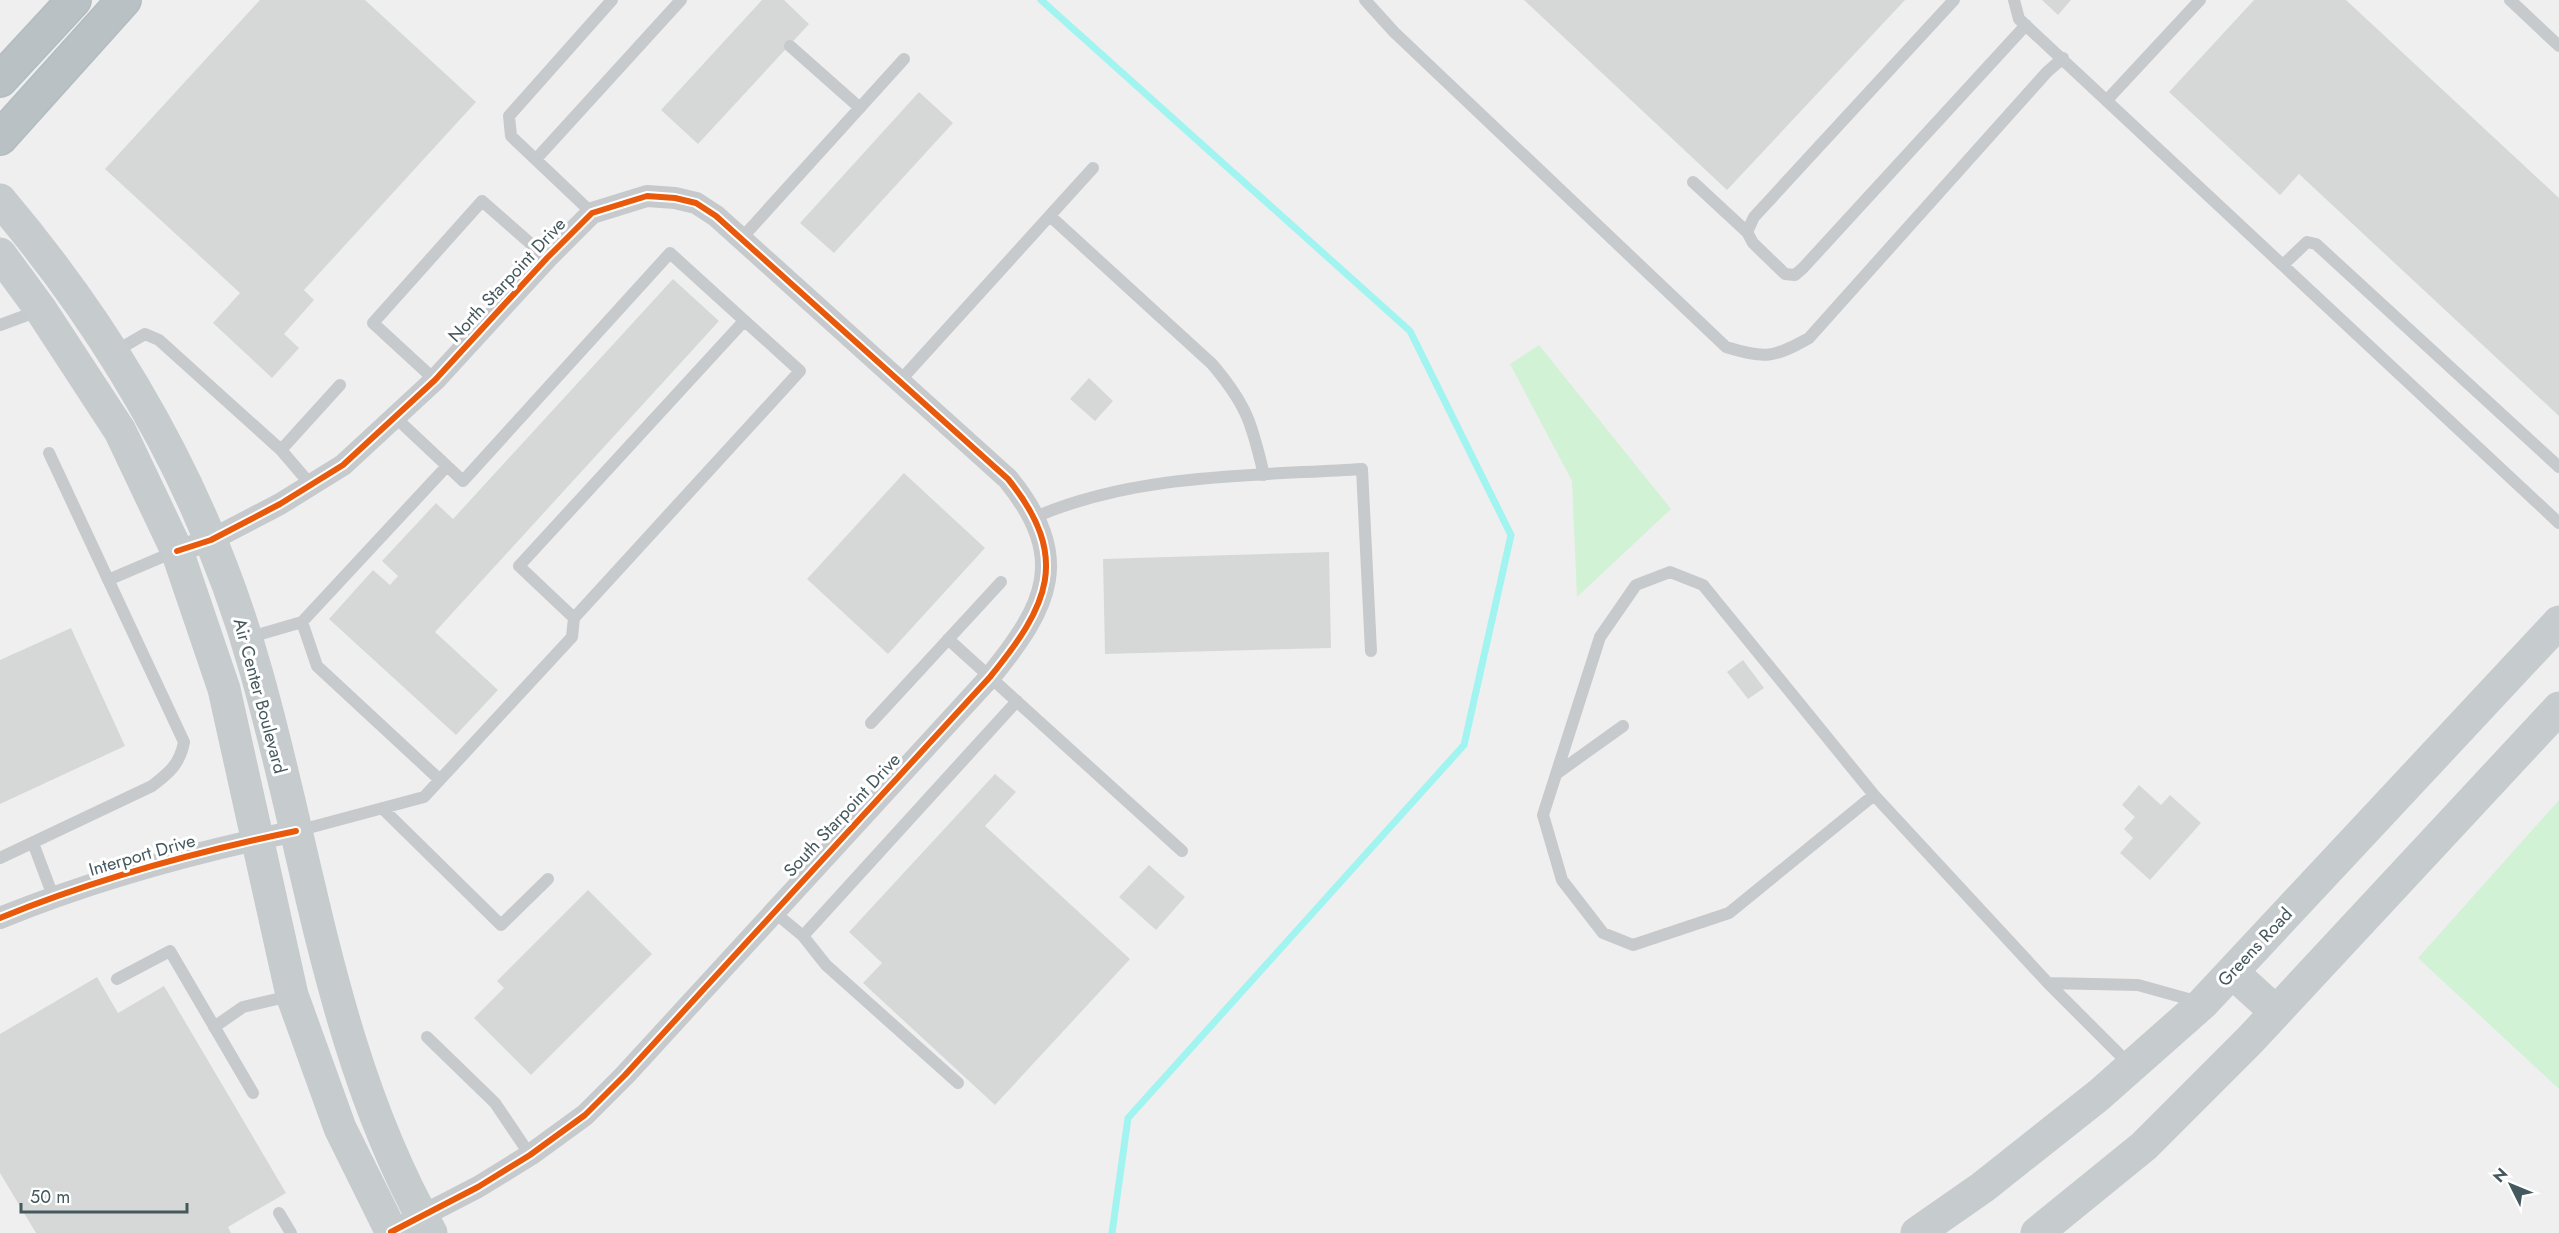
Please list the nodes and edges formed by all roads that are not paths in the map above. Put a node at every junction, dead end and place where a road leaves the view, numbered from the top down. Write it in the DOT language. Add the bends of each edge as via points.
graph roads {
  1 [pos="74,0"];
  2 [pos="124,0"];
  3 [pos="612,0"];
  4 [pos="681,0"];
  5 [pos="1365,0"];
  6 [pos="1954,0"];
  7 [pos="2014,0"];
  8 [pos="2200,0"];
  9 [pos="2510,0"];
  10 [pos="2026,25"];
  11 [pos="790,46"];
  12 [pos="2559,46"];
  13 [pos="2063,58"];
  14 [pos="904,59"];
  15 [pos="0,80"];
  16 [pos="2107,99"];
  17 [pos="860,108"];
  18 [pos="0,138"];
  19 [pos="537,158"];
  20 [pos="1093,168"];
  21 [pos="1693,182"];
  22 [pos="0,200"];
  23 [pos="592,213"];
  24 [pos="1050,216"];
  25 [pos="1747,232"];
  26 [pos="741,239"];
  27 [pos="0,255"];
  28 [pos="547,258"];
  29 [pos="2283,265"];
  30 [pos="41,310"];
  31 [pos="744,321"];
  32 [pos="0,326"];
  33 [pos="861,349"];
  34 [pos="114,352"];
  35 [pos="435,380"];
  36 [pos="899,382"];
  37 [pos="340,385"];
  38 [pos="396,418"];
  39 [pos="281,450"];
  40 [pos="49,453"];
  41 [pos="447,466"];
  42 [pos="2559,467"];
  43 [pos="1264,476"];
  44 [pos="311,485"];
  45 [pos="1035,517"];
  46 [pos="2557,518"];
  47 [pos="211,540"];
  48 [pos="177,551"];
  49 [pos="108,580"];
  50 [pos="1001,582"];
  51 [pos="574,618"];
  52 [pos="302,622"];
  53 [pos="2559,622"];
  54 [pos="246,638"];
  55 [pos="948,639"];
  56 [pos="1371,651"];
  57 [pos="990,676"];
  58 [pos="1017,701"];
  59 [pos="2559,708"];
  60 [pos="871,723"];
  61 [pos="1623,726"];
  62 [pos="1556,774"];
  63 [pos="440,780"];
  64 [pos="1874,795"];
  65 [pos="382,808"];
  66 [pos="296,831"];
  67 [pos="257,839"];
  68 [pos="33,843"];
  69 [pos="1182,851"];
  70 [pos="0,858"];
  71 [pos="548,879"];
  72 [pos="53,896"];
  73 [pos="774,912"];
  74 [pos="0,918"];
  75 [pos="803,936"];
  76 [pos="2232,972"];
  77 [pos="117,979"];
  78 [pos="2048,983"];
  79 [pos="292,995"];
  80 [pos="2203,1003"];
  81 [pos="2276,1012"];
  82 [pos="214,1027"];
  83 [pos="427,1037"];
  84 [pos="2132,1066"];
  85 [pos="958,1083"];
  86 [pos="253,1093"];
  87 [pos="530,1155"];
  88 [pos="279,1213"];
  89 [pos="427,1225"];
  90 [pos="291,1233"];
  91 [pos="391,1233"];
  92 [pos="1917,1233"];
  93 [pos="2037,1233"];
  1 -- 15 [label="highway"];
  2 -- 18 [label="highway"];
  3 -- 19 [label="lane" via="509,116 511,136"];
  4 -- 19 [label="lane"];
  5 -- 13 [label="lane" via="1726,347 1755,356 1781,354 1809,338"];
  6 -- 25 [label="lane" via="1754,217"];
  7 -- 10 [label="lane" via="2019,19"];
  8 -- 16 [label="lane"];
  9 -- 12 [label="lane"];
  10 -- 13 [label="lane"];
  10 -- 25 [label="lane" via="1796,275 1785,274"];
  11 -- 17 [label="lane"];
  13 -- 16 [label="lane"];
  14 -- 17 [label="lane"];
  16 -- 29 [label="lane"];
  17 -- 26 [label="lane"];
  19 -- 23 [label="lane"];
  20 -- 24 [label="lane"];
  21 -- 25 [label="lane"];
  22 -- 34 [label="street, Air Center Boulevard" via="39,246"];
  23 -- 26 [label="street, North Starpoint Drive" via="647,196 675,198 696,203"];
  23 -- 28 [label="street, North Starpoint Drive"];
  24 -- 36 [label="lane"];
  24 -- 43 [label="lane" via="1212,364 1231,387 1251,421"];
  26 -- 33 [label="street, North Starpoint Drive"];
  27 -- 30 [label="street, Air Center Boulevard"];
  28 -- 35 [label="street, North Starpoint Drive"];
  28 -- 35 [label="lane" via="482,201 373,323"];
  29 -- 42 [label="lane" via="2307,242 2316,244"];
  29 -- 46 [label="lane"];
  30 -- 32 [label="lane"];
  30 -- 48 [label="street, Air Center Boulevard" via="120,431"];
  31 -- 41 [label="lane" via="670,253 463,481"];
  31 -- 51 [label="lane" via="519,566"];
  31 -- 51 [label="lane" via="800,371"];
  33 -- 36 [label="street, South Starpoint Drive"];
  34 -- 39 [label="lane" via="145,334 159,340"];
  34 -- 47 [label="street, Air Center Boulevard" via="173,458"];
  35 -- 38 [label="street, North Starpoint Drive"];
  36 -- 45 [label="street, South Starpoint Drive" via="1008,479"];
  37 -- 39 [label="lane"];
  38 -- 41 [label="lane"];
  38 -- 44 [label="street, North Starpoint Drive" via="343,465"];
  39 -- 44 [label="lane"];
  40 -- 49 [label="lane"];
  41 -- 52 [label="lane"];
  43 -- 45 [label="lane" via="1128,488 1063,505"];
  43 -- 56 [label="lane" via="1362,469"];
  44 -- 47 [label="street, North Starpoint Drive"];
  45 -- 57 [label="street, South Starpoint Drive" via="1045,544 1046,574 1041,596 1031,621"];
  47 -- 48 [label="street, North Starpoint Drive"];
  47 -- 54 [label="street, Air Center Boulevard"];
  48 -- 49 [label="lane"];
  48 -- 67 [label="street, Air Center Boulevard" via="224,689"];
  49 -- 68 [label="lane" via="184,742 182,756 152,786"];
  50 -- 55 [label="lane"];
  51 -- 63 [label="lane" via="572,637"];
  52 -- 54 [label="lane"];
  52 -- 63 [label="lane" via="317,666"];
  53 -- 76 [label="street, Greens Road"];
  54 -- 66 [label="street, Air Center Boulevard"];
  55 -- 57 [label="lane"];
  55 -- 60 [label="lane"];
  57 -- 58 [label="lane"];
  57 -- 73 [label="street, South Starpoint Drive"];
  58 -- 69 [label="lane"];
  58 -- 75 [label="lane"];
  59 -- 81 [label="street"];
  61 -- 62 [label="lane"];
  62 -- 64 [label="lane" via="1543,815 1562,880 1603,933 1633,945 1729,913"];
  62 -- 64 [label="lane" via="1600,637 1636,585 1670,572 1703,585"];
  63 -- 65 [label="lane" via="424,797"];
  64 -- 78 [label="lane"];
  65 -- 66 [label="lane"];
  65 -- 71 [label="lane" via="501,924"];
  66 -- 67 [label="street, Interport Drive"];
  66 -- 89 [label="street, Air Center Boulevard" via="355,1062 381,1132"];
  67 -- 72 [label="street, Interport Drive"];
  67 -- 79 [label="street, Air Center Boulevard"];
  68 -- 70 [label="lane"];
  68 -- 72 [label="lane"];
  72 -- 74 [label="street, Interport Drive"];
  73 -- 75 [label="lane"];
  73 -- 87 [label="street, South Starpoint Drive" via="585,1115"];
  75 -- 85 [label="lane" via="826,965"];
  76 -- 80 [label="street, Greens Road"];
  76 -- 81 [label="street"];
  77 -- 82 [label="lane" via="170,951"];
  78 -- 80 [label="lane" via="2138,985"];
  78 -- 84 [label="lane"];
  79 -- 82 [label="lane" via="243,1007"];
  79 -- 91 [label="street, Air Center Boulevard" via="340,1128"];
  80 -- 84 [label="street, Greens Road"];
  81 -- 93 [label="street" via="2144,1146"];
  82 -- 86 [label="lane"];
  83 -- 87 [label="lane" via="495,1103"];
  84 -- 92 [label="street, Greens Road" via="1983,1187"];
  87 -- 89 [label="street, South Starpoint Drive"];
  88 -- 90 [label="lane"];
  89 -- 91 [label="street, South Starpoint Drive"];
}
